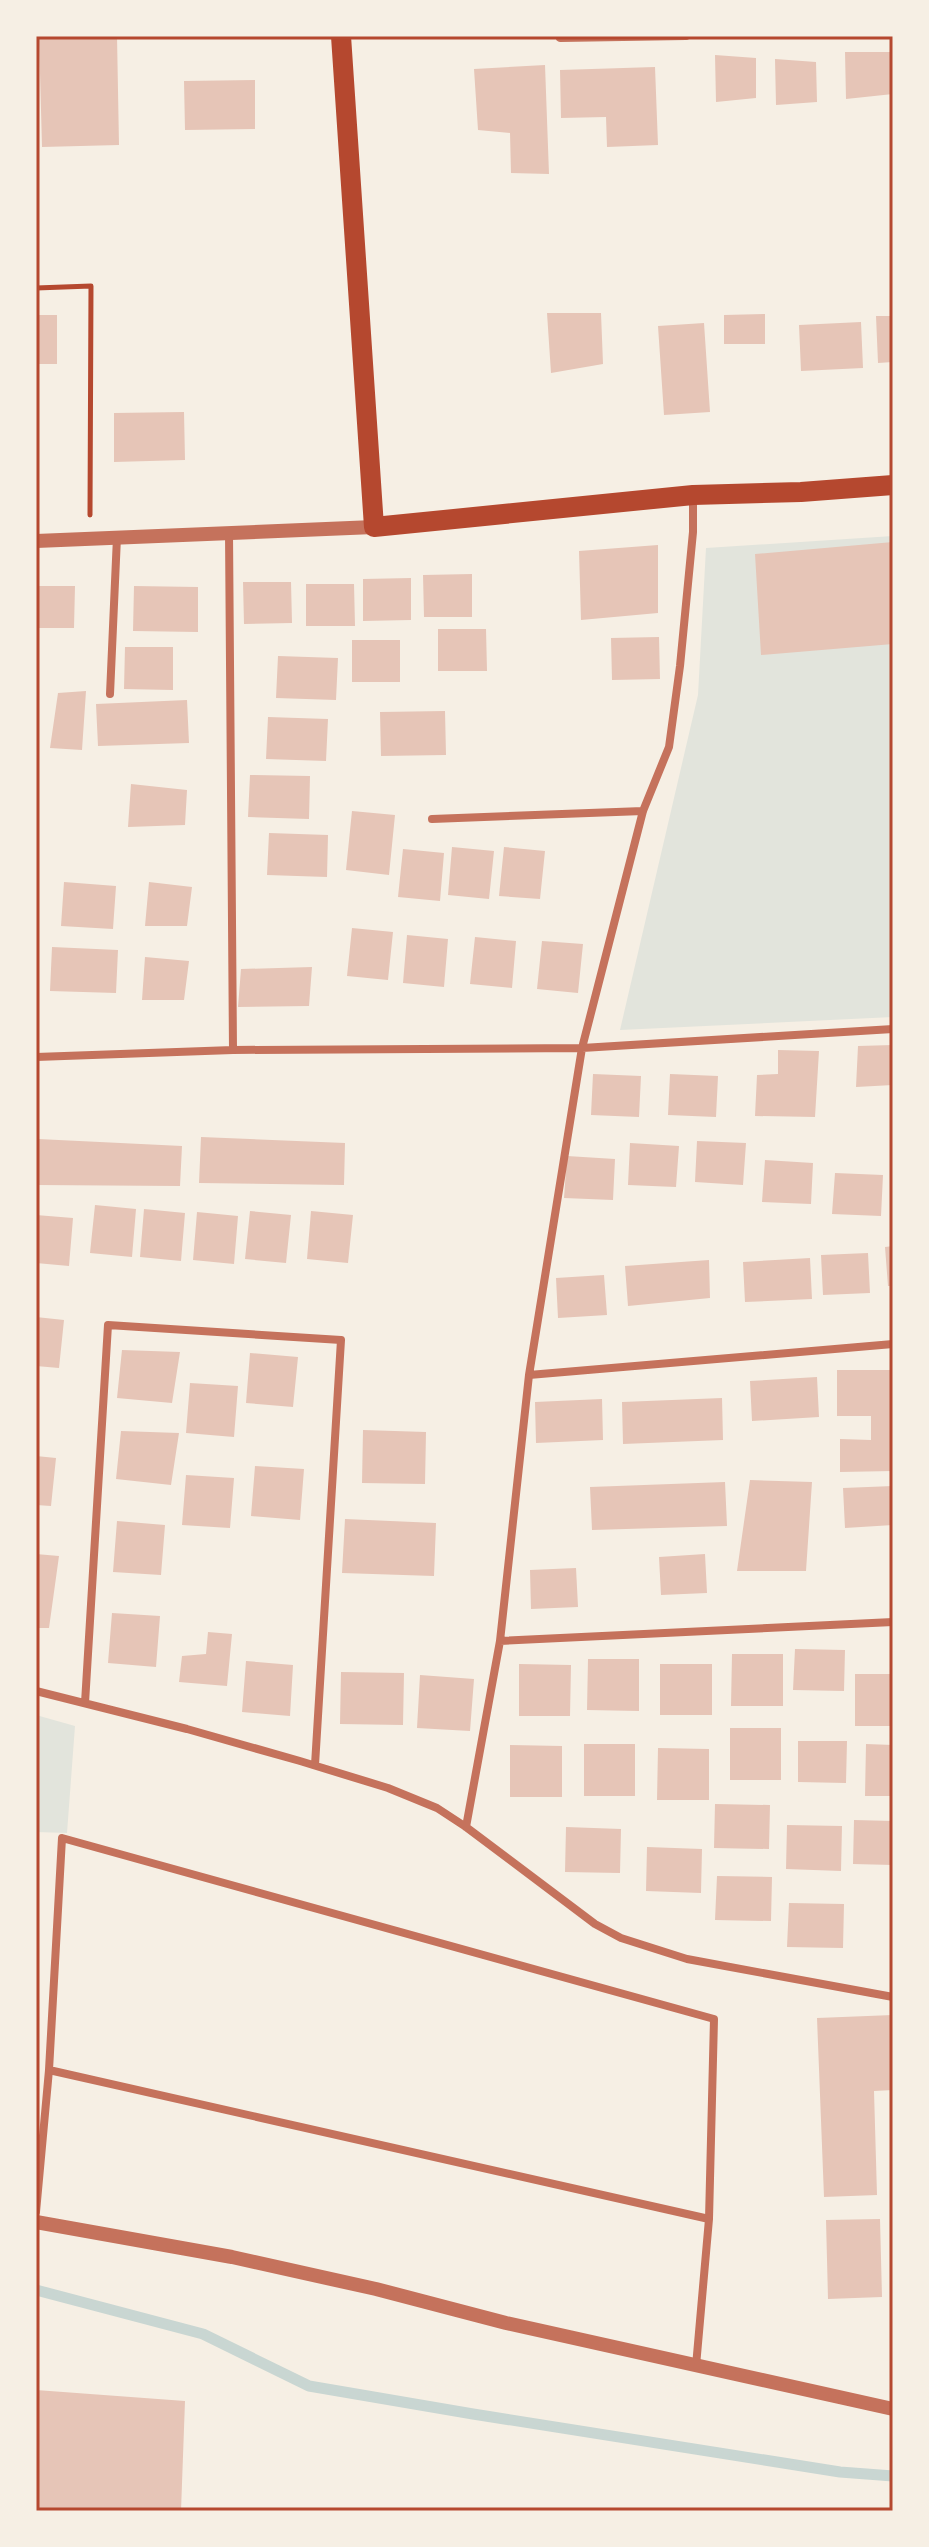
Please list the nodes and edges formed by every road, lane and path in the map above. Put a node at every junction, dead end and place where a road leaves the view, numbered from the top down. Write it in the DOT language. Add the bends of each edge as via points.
graph roads {
  1 [pos="341,36"];
  2 [pos="561,36"];
  3 [pos="686,36"];
  4 [pos="36,288"];
  5 [pos="893,485"];
  6 [pos="693,495"];
  7 [pos="374,527"];
  8 [pos="229,533"];
  9 [pos="117,537"];
  10 [pos="90,538"];
  11 [pos="36,541"];
  12 [pos="110,694"];
  13 [pos="643,811"];
  14 [pos="432,819"];
  15 [pos="893,1029"];
  16 [pos="582,1048"];
  17 [pos="233,1050"];
  18 [pos="36,1057"];
  19 [pos="893,1344"];
  20 [pos="529,1375"];
  21 [pos="893,1622"];
  22 [pos="500,1641"];
  23 [pos="36,1691"];
  24 [pos="85,1703"];
  25 [pos="315,1765"];
  26 [pos="466,1827"];
  27 [pos="893,1997"];
  28 [pos="49,2070"];
  29 [pos="36,2212"];
  30 [pos="709,2219"];
  31 [pos="36,2222"];
  32 [pos="696,2366"];
  33 [pos="893,2409"];
  1 -- 7 [label="main road"];
  2 -- 3 [label="street"];
  4 -- 10 [label="path" via="91,286"];
  5 -- 6 [label="main road"];
  6 -- 7 [label="main road"];
  6 -- 13 [label="street" via="669,747"];
  7 -- 8 [label="street"];
  8 -- 9 [label="street"];
  8 -- 17 [label="street"];
  9 -- 10 [label="street"];
  9 -- 12 [label="street"];
  10 -- 11 [label="street"];
  13 -- 14 [label="street"];
  13 -- 16 [label="street"];
  15 -- 16 [label="street"];
  16 -- 17 [label="street"];
  16 -- 20 [label="street"];
  17 -- 18 [label="street"];
  19 -- 20 [label="street"];
  20 -- 22 [label="street"];
  21 -- 22 [label="street"];
  22 -- 26 [label="street"];
  23 -- 24 [label="street"];
  24 -- 25 [label="street"];
  24 -- 25 [label="street" via="108,1325 341,1340"];
  25 -- 26 [label="street" via="401,1793"];
  26 -- 27 [label="street" via="621,1938 687,1959"];
  28 -- 29 [label="street"];
  28 -- 30 [label="street"];
  28 -- 30 [label="street" via="62,1838 714,2019"];
  30 -- 32 [label="street"];
  31 -- 32 [label="street" via="232,2257"];
  32 -- 33 [label="street"];
}
